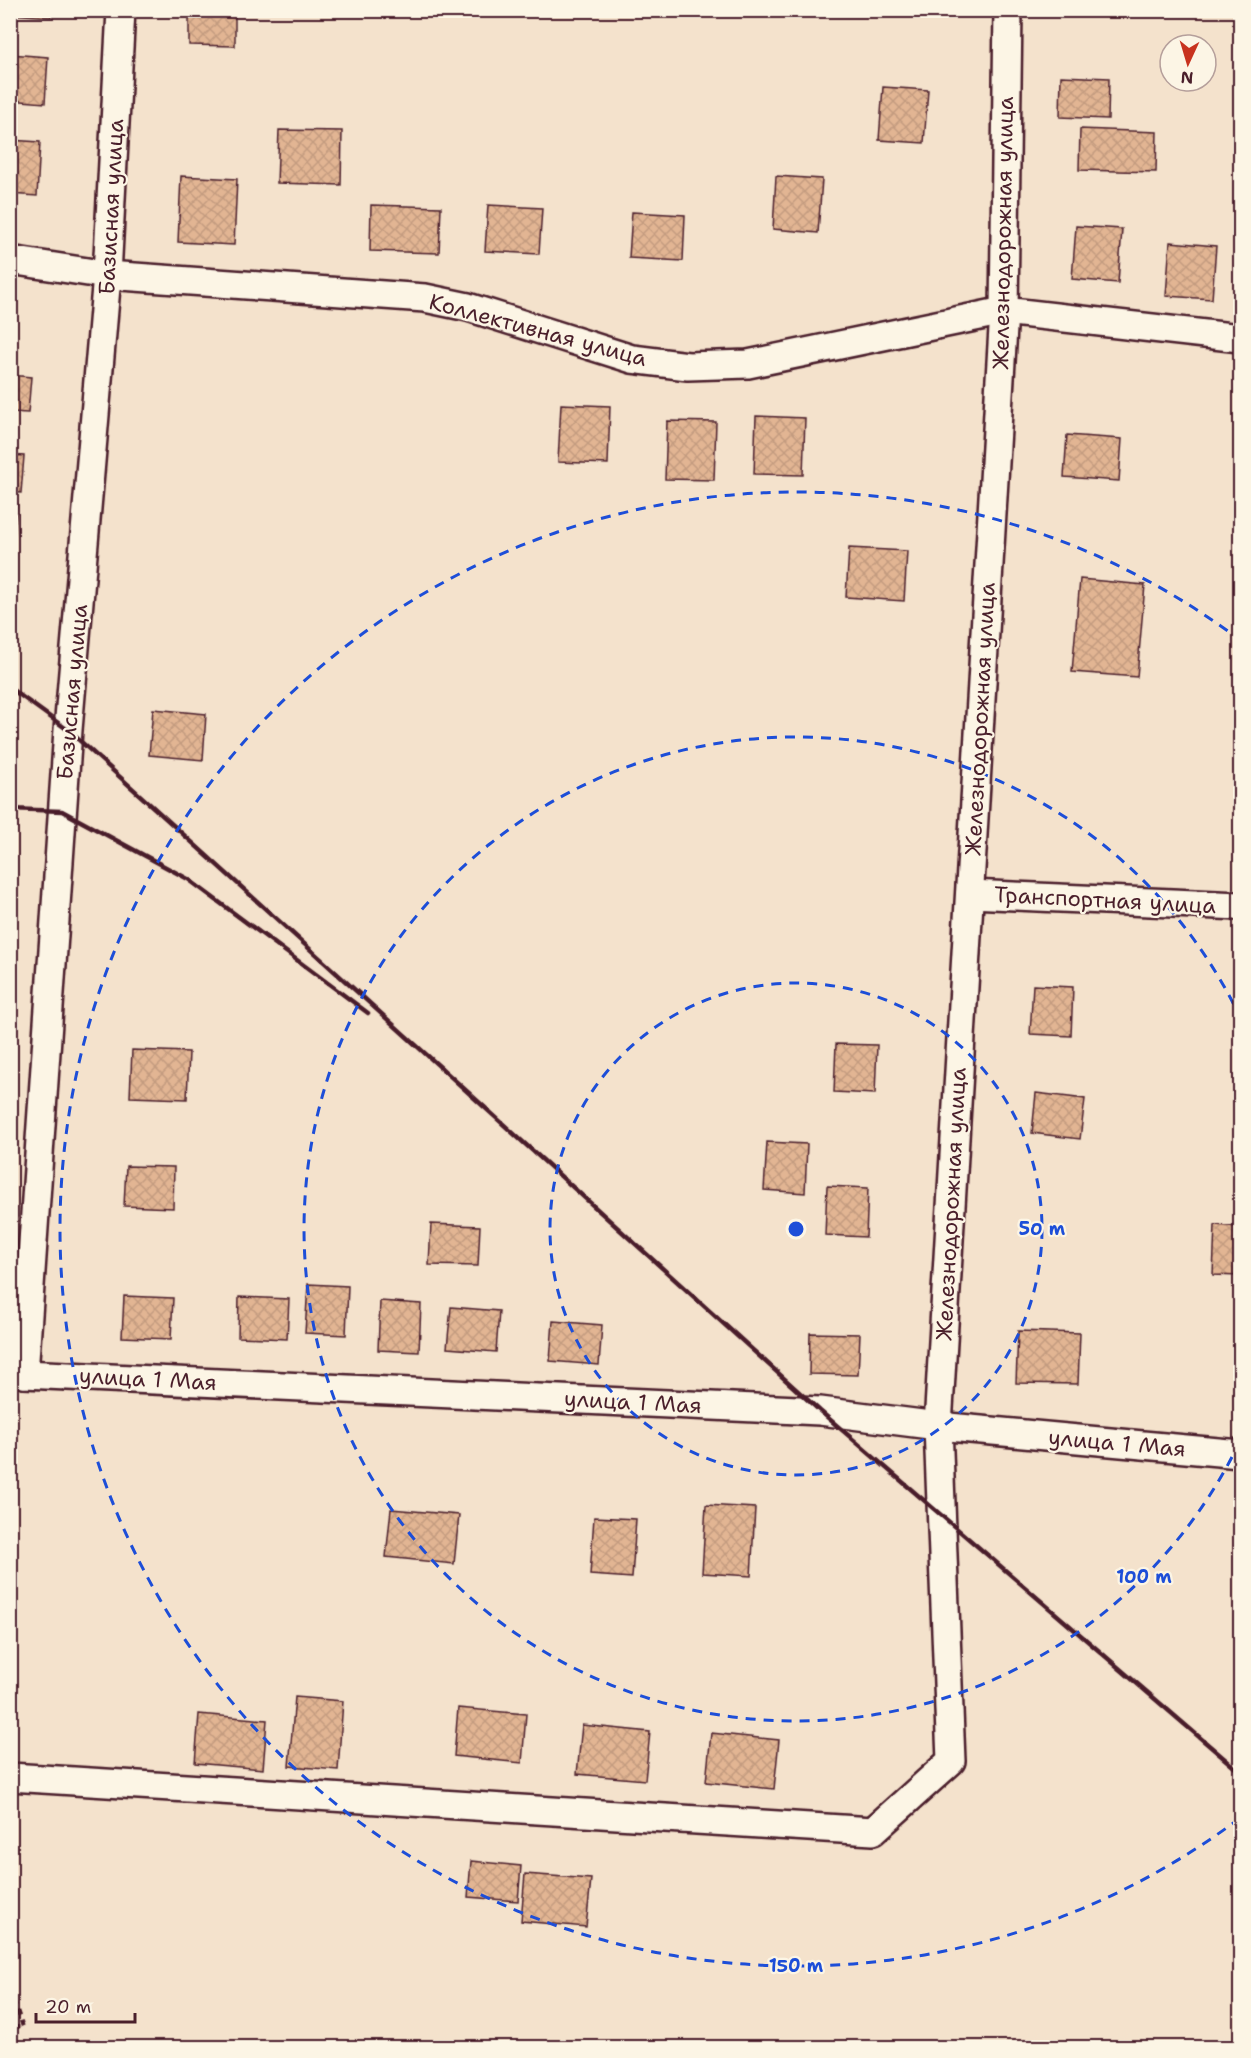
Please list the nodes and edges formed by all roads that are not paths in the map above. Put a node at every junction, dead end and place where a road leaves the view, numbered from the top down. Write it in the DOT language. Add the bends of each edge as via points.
graph roads {
  1 [pos="122,10"];
  2 [pos="1008,10"];
  3 [pos="10,260"];
  4 [pos="108,275"];
  5 [pos="1004,311"];
  6 [pos="1240,338"];
  7 [pos="970,894"];
  8 [pos="1240,906"];
  9 [pos="17,1379"];
  10 [pos="938,1426"];
  11 [pos="1240,1455"];
  12 [pos="10,1777"];
  1 -- 4 [label="street, Базисная улица"];
  2 -- 5 [label="street, Железнодорожная улица"];
  3 -- 4 [label="street, Коллективная улица"];
  4 -- 5 [label="street, Коллективная улица" via="425,298 468,307 632,359 688,366 748,364"];
  4 -- 9 [label="street, Базисная улица"];
  5 -- 6 [label="street, Коллективная улица"];
  5 -- 7 [label="street, Железнодорожная улица"];
  7 -- 8 [label="street, Транспортная улица"];
  7 -- 10 [label="street, Железнодорожная улица"];
  9 -- 10 [label="street, улица 1 Мая" via="820,1410"];
  10 -- 11 [label="street, улица 1 Мая"];
  10 -- 12 [label="street, Железнодорожная улица" via="951,1761 873,1831"];
}
